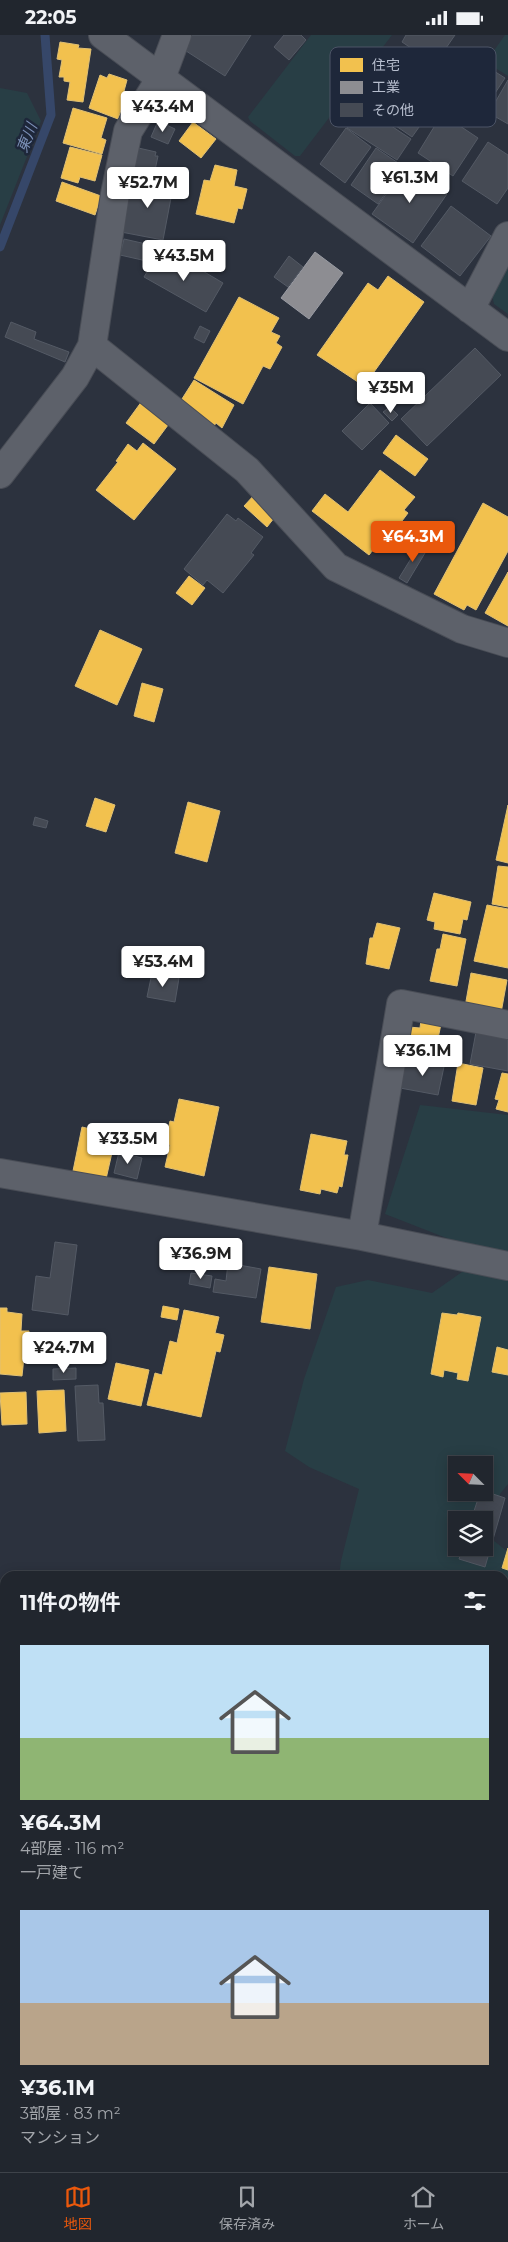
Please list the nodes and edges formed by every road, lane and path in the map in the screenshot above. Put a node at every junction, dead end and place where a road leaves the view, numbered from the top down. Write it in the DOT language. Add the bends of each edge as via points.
graph roads {
  1 [pos="102,35"];
  2 [pos="176,35"];
  3 [pos="161,78"];
  4 [pos="508,236"];
  5 [pos="470,309"];
  6 [pos="508,337"];
  7 [pos="92,346"];
  8 [pos="0,474"];
  9 [pos="508,643"];
  10 [pos="508,1025"];
  11 [pos="0,1173"];
  12 [pos="362,1236"];
  13 [pos="508,1266"];
  1 -- 3 [label="street"];
  2 -- 3 [label="street"];
  3 -- 5 [label="street"];
  3 -- 7 [label="street" via="128,131"];
  4 -- 5 [label="street"];
  5 -- 6 [label="street"];
  7 -- 8 [label="street" via="75,377"];
  7 -- 9 [label="street" via="247,470 336,567 462,629"];
  10 -- 12 [label="street" via="401,1005"];
  11 -- 12 [label="street"];
  12 -- 13 [label="street"];
}
